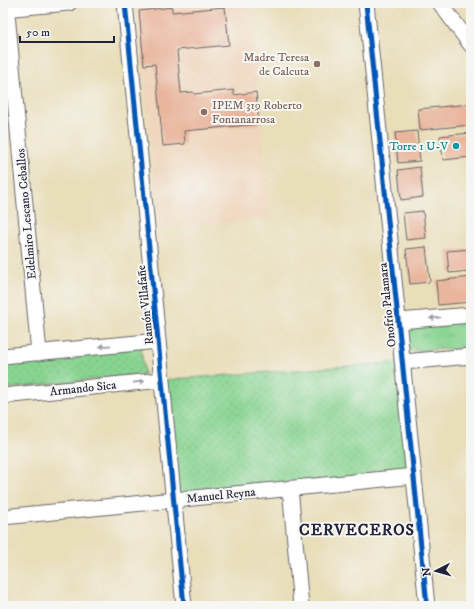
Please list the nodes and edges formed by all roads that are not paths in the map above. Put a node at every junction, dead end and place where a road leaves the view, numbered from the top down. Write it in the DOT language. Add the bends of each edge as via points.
graph roads {
  1 [pos="69,3"];
  2 [pos="125,3"];
  3 [pos="366,3"];
  4 [pos="440,3"];
  5 [pos="5,7"];
  6 [pos="471,45"];
  7 [pos="471,315"];
  8 [pos="399,321"];
  9 [pos="158,341"];
  10 [pos="39,353"];
  11 [pos="3,356"];
  12 [pos="471,356"];
  13 [pos="403,362"];
  14 [pos="162,380"];
  15 [pos="3,396"];
  16 [pos="414,476"];
  17 [pos="290,488"];
  18 [pos="174,500"];
  19 [pos="3,517"];
  20 [pos="184,606"];
  21 [pos="301,606"];
  22 [pos="427,606"];
  1 -- 5 [label="street"];
  2 -- 9 [label="street, Ramón Villafañe"];
  3 -- 8 [label="street, Onofrio Palamara"];
  4 -- 6 [label="street"];
  5 -- 10 [label="street, Edelmiro Lescano Ceballos"];
  7 -- 8 [label="street, one-way"];
  8 -- 13 [label="street, Onofrio Palamara"];
  9 -- 10 [label="street, one-way"];
  9 -- 14 [label="street, Ramón Villafañe"];
  10 -- 11 [label="street"];
  12 -- 13 [label="street"];
  13 -- 16 [label="street, Onofrio Palamara"];
  15 -- 14 [label="street, Armando Sica, one-way"];
  14 -- 18 [label="street, Ramón Villafañe"];
  16 -- 17 [label="street, Manuel Reyna"];
  16 -- 22 [label="street, Onofrio Palamara"];
  17 -- 18 [label="street, Manuel Reyna"];
  17 -- 21 [label="street"];
  18 -- 19 [label="street, Manuel Reyna"];
  18 -- 20 [label="street, Ramón Villafañe"];
}
